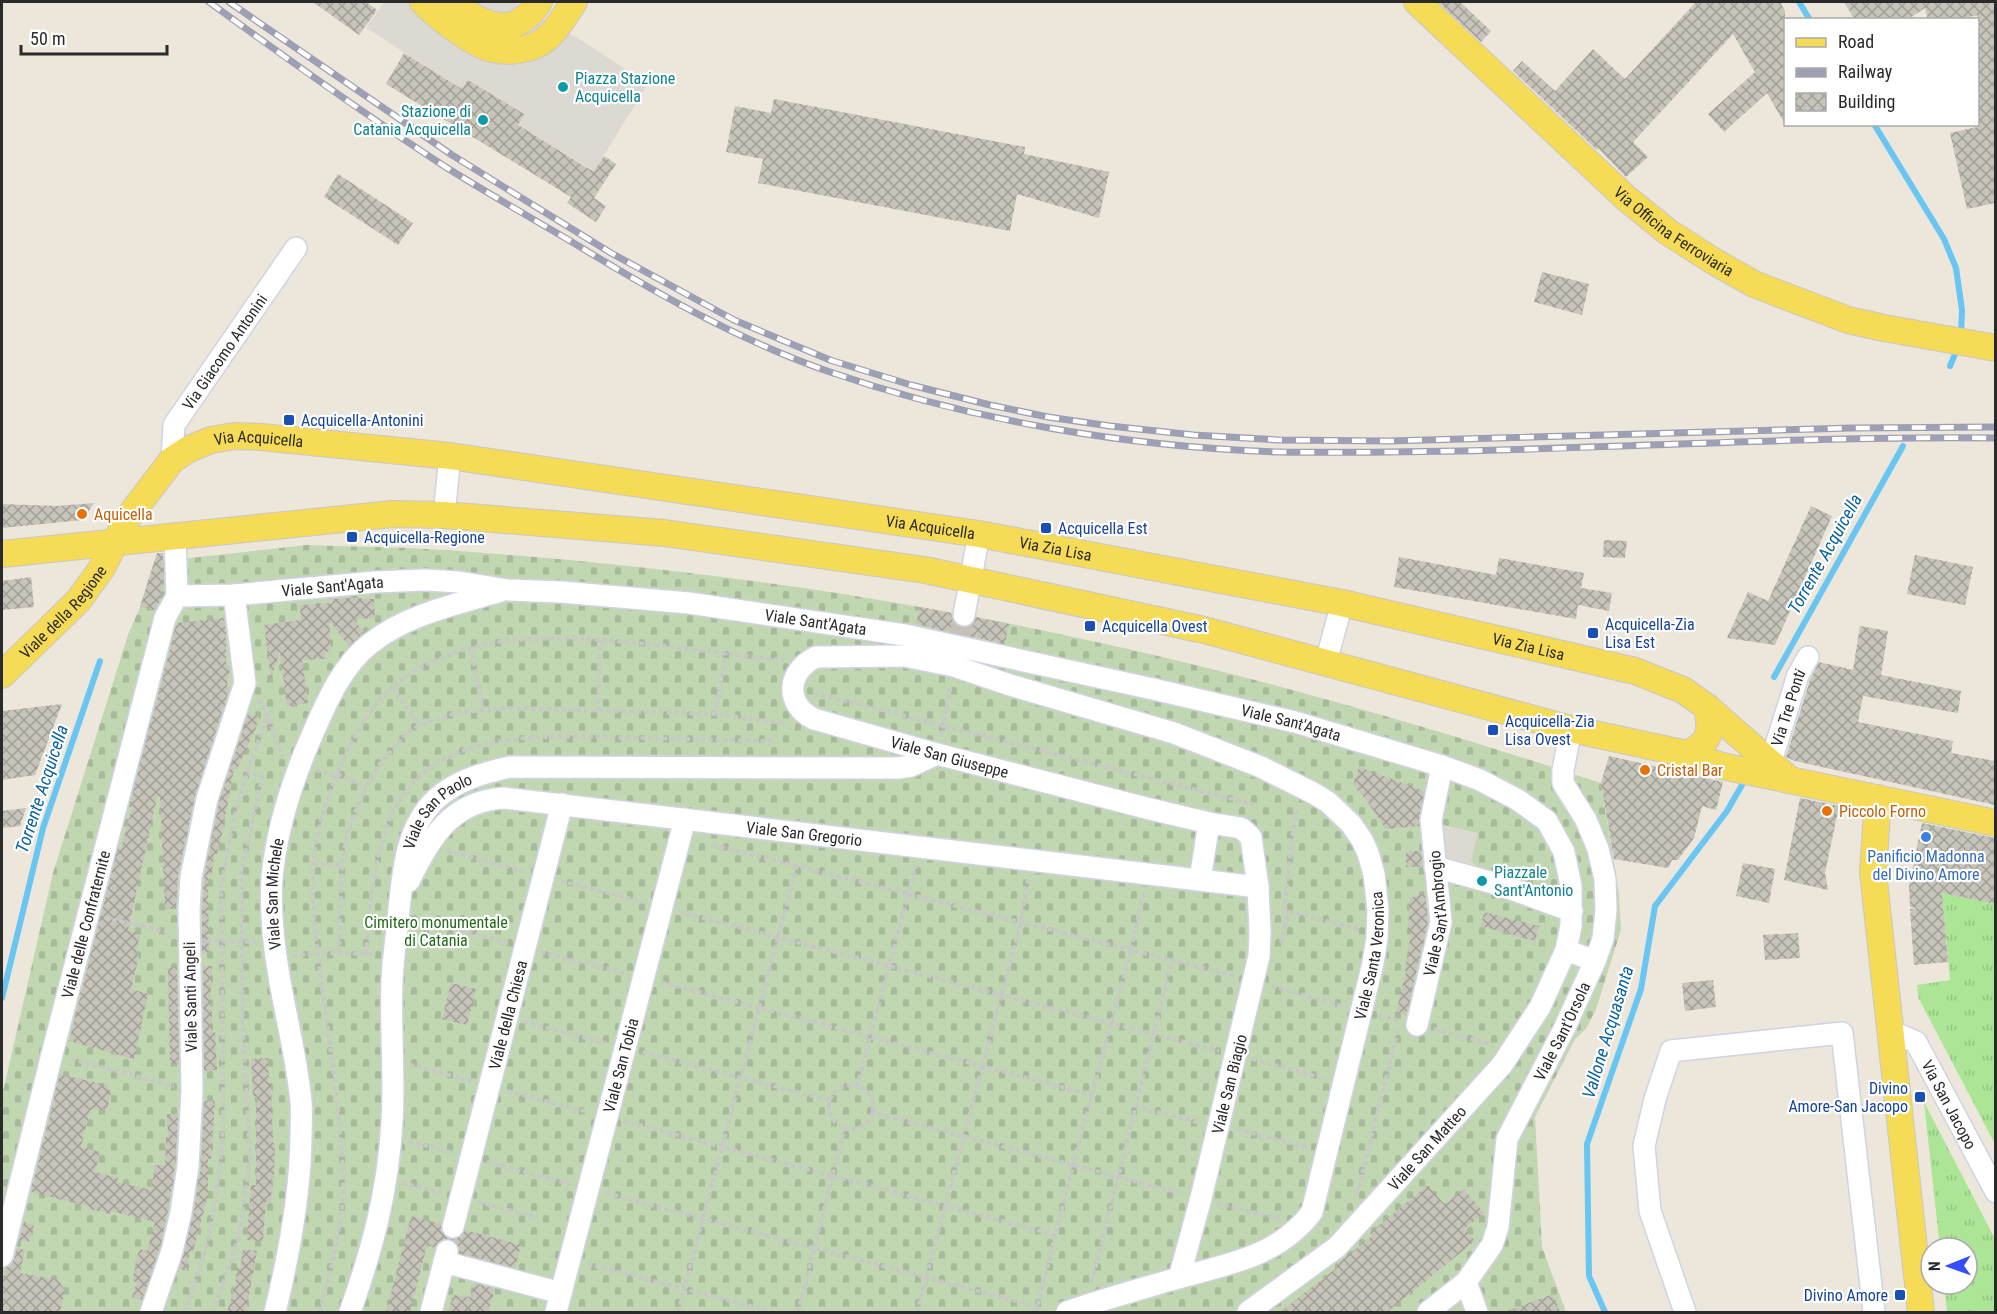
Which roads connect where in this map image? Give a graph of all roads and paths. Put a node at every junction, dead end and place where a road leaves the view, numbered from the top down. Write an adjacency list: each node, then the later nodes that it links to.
1 (423, 2): 3 (main road)
2 (447, 2): 5 (main road)
3 (574, 2)
4 (1417, 2): 7 (main road, Via Officina Ferroviaria)
5 (535, 7)
6 (296, 248): 9 (street, Via Giacomo Antonini)
7 (1985, 346)
8 (450, 456): 9 (main road, Via Acquicella); 10 (street); 11 (main road, Via Acquicella)
9 (172, 460): 13 (main road, Via Acquicella)
10 (444, 515): 12 (main road); 15 (main road)
11 (980, 534): 15 (street, Via Acquicella); 19 (main road, Via Zia Lisa)
12 (175, 536): 13 (main road); 18 (street)
13 (114, 542): 14 (main road); 27 (main road, Viale della Regione)
14 (2, 554)
15 (971, 580): 20 (street, Via Acquicella); 26 (main road)
16 (508, 590): 17 (street, Viale Sant'Agata); 23 (street, Viale Sant'Agata); 43 (street, Viale San Michele)
17 (234, 595): 18 (street, Viale Sant'Agata); 28 (street)
18 (177, 596): 70 (street, Viale delle Confraternite)
19 (1342, 603): 26 (street); 31 (main road, Via Zia Lisa)
20 (964, 615)
21 (600, 641): 33 (path)
22 (471, 647): 32 (path)
23 (958, 650): 36 (path); 39 (street, Viale San Giuseppe); 42 (street, Viale Sant'Agata); 72 (street, Viale Santa Veronica)
24 (726, 653): 34 (path)
25 (1808, 657): 41 (street, Via Tre Ponti)
26 (1326, 662): 38 (main road)
27 (2, 675)
28 (245, 683): 35 (path); 74 (street, Viale Santi Angeli)
29 (392, 688): 37 (path)
30 (810, 692): 36 (path)
31 (1707, 707): 40 (main road); 41 (main road, Via Zia Lisa)
32 (483, 710)
33 (598, 711)
34 (715, 714)
35 (268, 715): 43 (path); 44 (path)
36 (943, 724): 39 (path); 50 (path)
37 (420, 725)
38 (1571, 729): 40 (main road); 83 (street, Viale Sant'Orsola)
39 (937, 754): 51 (street, Viale San Giuseppe); 66 (street, Viale San Paolo)
40 (1687, 754): 46 (main road)
41 (1771, 761): 46 (main road, Via Zia Lisa)
42 (1442, 766): 60 (street, Viale Sant'Ambrogio); 68 (street, Viale Sant'Agata)
43 (298, 767): 78 (street, Viale San Michele)
44 (247, 772): 75 (path); 76 (path)
45 (337, 774): 47 (path)
46 (1791, 780): 48 (main road)
47 (366, 787)
48 (1878, 798): 52 (main road); 94 (main road)
49 (562, 804): 53 (street, Viale San Gregorio); 54 (street, Viale San Gregorio); 62 (street, Viale della Chiesa)
50 (1256, 805)
51 (1209, 823): 63 (street); 64 (street, Viale San Giuseppe)
52 (1995, 823)
53 (683, 828): 55 (street, Viale San Gregorio); 59 (path); 67 (street, Viale San Tobia)
54 (428, 846): 62 (path); 66 (street, Viale San Gregorio)
55 (921, 846): 56 (street, Viale San Gregorio); 65 (path)
56 (1031, 860): 61 (street, Viale San Gregorio); 71 (path)
57 (313, 863): 58 (path)
58 (342, 866)
59 (797, 866): 65 (path); 73 (path)
60 (1435, 867): 68 (street); 93 (street, Viale Sant'Ambrogio)
61 (1148, 873): 63 (street, Viale San Gregorio); 79 (path)
62 (543, 876): 67 (path); 77 (street, Viale della Chiesa)
63 (1200, 879): 64 (street, Viale San Gregorio)
64 (1258, 886): 86 (street, Viale San Biagio)
65 (908, 894): 71 (path); 84 (path)
66 (399, 907): 77 (path); 81 (street, Viale San Paolo)
67 (662, 907): 73 (path); 85 (street, Viale San Tobia)
68 (1572, 911): 80 (street, Viale San Matteo)
69 (1289, 912): 72 (path)
70 (88, 914): 74 (path); 99 (street, Viale delle Confraternite)
71 (1021, 922): 79 (path); 87 (path)
72 (1377, 934): 89 (street, Viale Santa Veronica)
73 (778, 937): 84 (path); 88 (path)
74 (189, 939): 75 (path); 107 (street, Viale Santi Angeli)
75 (220, 942): 76 (path); 143 (path)
76 (242, 942): 78 (path); 144 (path)
77 (525, 947): 85 (path); 90 (street, Viale della Chiesa)
78 (276, 950): 81 (path); 145 (street, Viale San Michele)
79 (1131, 950): 82 (path); 92 (path)
80 (1566, 950): 83 (street); 98 (street, Viale San Matteo)
81 (394, 954): 101 (street, Viale San Paolo)
82 (1172, 960): 86 (path); 95 (path)
83 (1595, 961): 137 (street, Viale Sant'Orsola)
84 (889, 966): 87 (path); 96 (path)
85 (643, 978): 88 (path); 97 (street, Viale San Tobia)
86 (1262, 983): 89 (path); 100 (street, Viale San Biagio)
87 (1001, 994): 92 (path); 102 (path)
88 (758, 1008): 96 (path); 103 (path)
89 (1362, 1011): 104 (street, Viale Santa Veronica)
90 (507, 1017): 97 (path); 105 (street, Viale della Chiesa)
91 (1394, 1019): 93 (path)
92 (1112, 1023): 95 (path); 108 (path)
93 (1409, 1023): 98 (path); 126 (path)
94 (1890, 1031): 124 (street, Via San Jacopo); 158 (main road)
95 (1154, 1034): 100 (path); 110 (path)
96 (870, 1037): 102 (path); 106 (path)
97 (625, 1048): 103 (path); 112 (street, Viale San Tobia)
98 (1512, 1050): 153 (street, Viale San Matteo)
99 (52, 1054): 107 (path); 133 (street, Viale delle Confraternite)
100 (1244, 1057): 104 (path); 114 (street, Viale San Biagio)
101 (392, 1065): 105 (path); 116 (street, Viale San Paolo)
102 (981, 1066): 108 (path); 115 (path)
103 (740, 1077): 109 (path); 117 (path)
104 (1344, 1084): 118 (street, Viale Santa Veronica)
105 (489, 1086): 112 (path); 119 (street, Viale della Chiesa)
106 (857, 1086): 109 (path); 111 (path)
107 (192, 1091): 142 (street, Viale Santi Angeli)
108 (1092, 1095): 120 (path)
109 (831, 1101): 113 (path)
110 (1136, 1107): 114 (path); 122 (path)
111 (871, 1112): 113 (path); 115 (path)
112 (607, 1117): 117 (path); 123 (street, Viale San Tobia)
113 (845, 1127): 121 (path)
114 (1227, 1128): 118 (path); 125 (street, Viale San Biagio)
115 (963, 1136): 120 (path); 127 (path)
116 (391, 1137): 119 (path); 146 (street, Viale San Paolo)
117 (722, 1147): 121 (path); 128 (path)
118 (1327, 1153): 129 (street, Viale Santa Veronica)
119 (471, 1158): 123 (path); 130 (street, Viale della Chiesa)
120 (1073, 1165): 122 (path); 131 (path)
121 (832, 1176): 127 (path); 132 (path)
122 (1118, 1177): 125 (path); 141 (path)
123 (588, 1188): 128 (path); 134 (street, Viale San Tobia)
124 (1995, 1192)
125 (1210, 1201): 129 (path); 136 (street, Viale San Biagio)
126 (1355, 1202)
127 (945, 1206): 131 (path); 135 (path)
128 (703, 1219): 132 (path); 138 (path)
129 (1302, 1225): 136 (street, Viale Santa Veronica)
130 (453, 1227)
131 (1056, 1236): 140 (path)
132 (814, 1248): 135 (path); 150 (path)
133 (2, 1256)
134 (570, 1260): 138 (path); 139 (street, Viale San Tobia)
135 (926, 1277): 140 (path); 151 (path)
136 (1179, 1278): 141 (street, Viale Santa Veronica)
137 (1466, 1282): 154 (street, Viale Sant'Orsola); 155 (street)
138 (685, 1289): 148 (path); 149 (path)
139 (558, 1303): 147 (street)
140 (1038, 1306): 152 (path)
141 (1077, 1309)
142 (151, 1312)
143 (185, 1312)
144 (213, 1312)
145 (274, 1312)
146 (350, 1312)
147 (431, 1312)
148 (678, 1312)
149 (773, 1312)
150 (798, 1312)
151 (917, 1312)
152 (1036, 1312)
153 (1248, 1312)
154 (1428, 1312)
155 (1477, 1312)
156 (1685, 1312): 157 (street)
157 (1874, 1312)
158 (1921, 1312)

